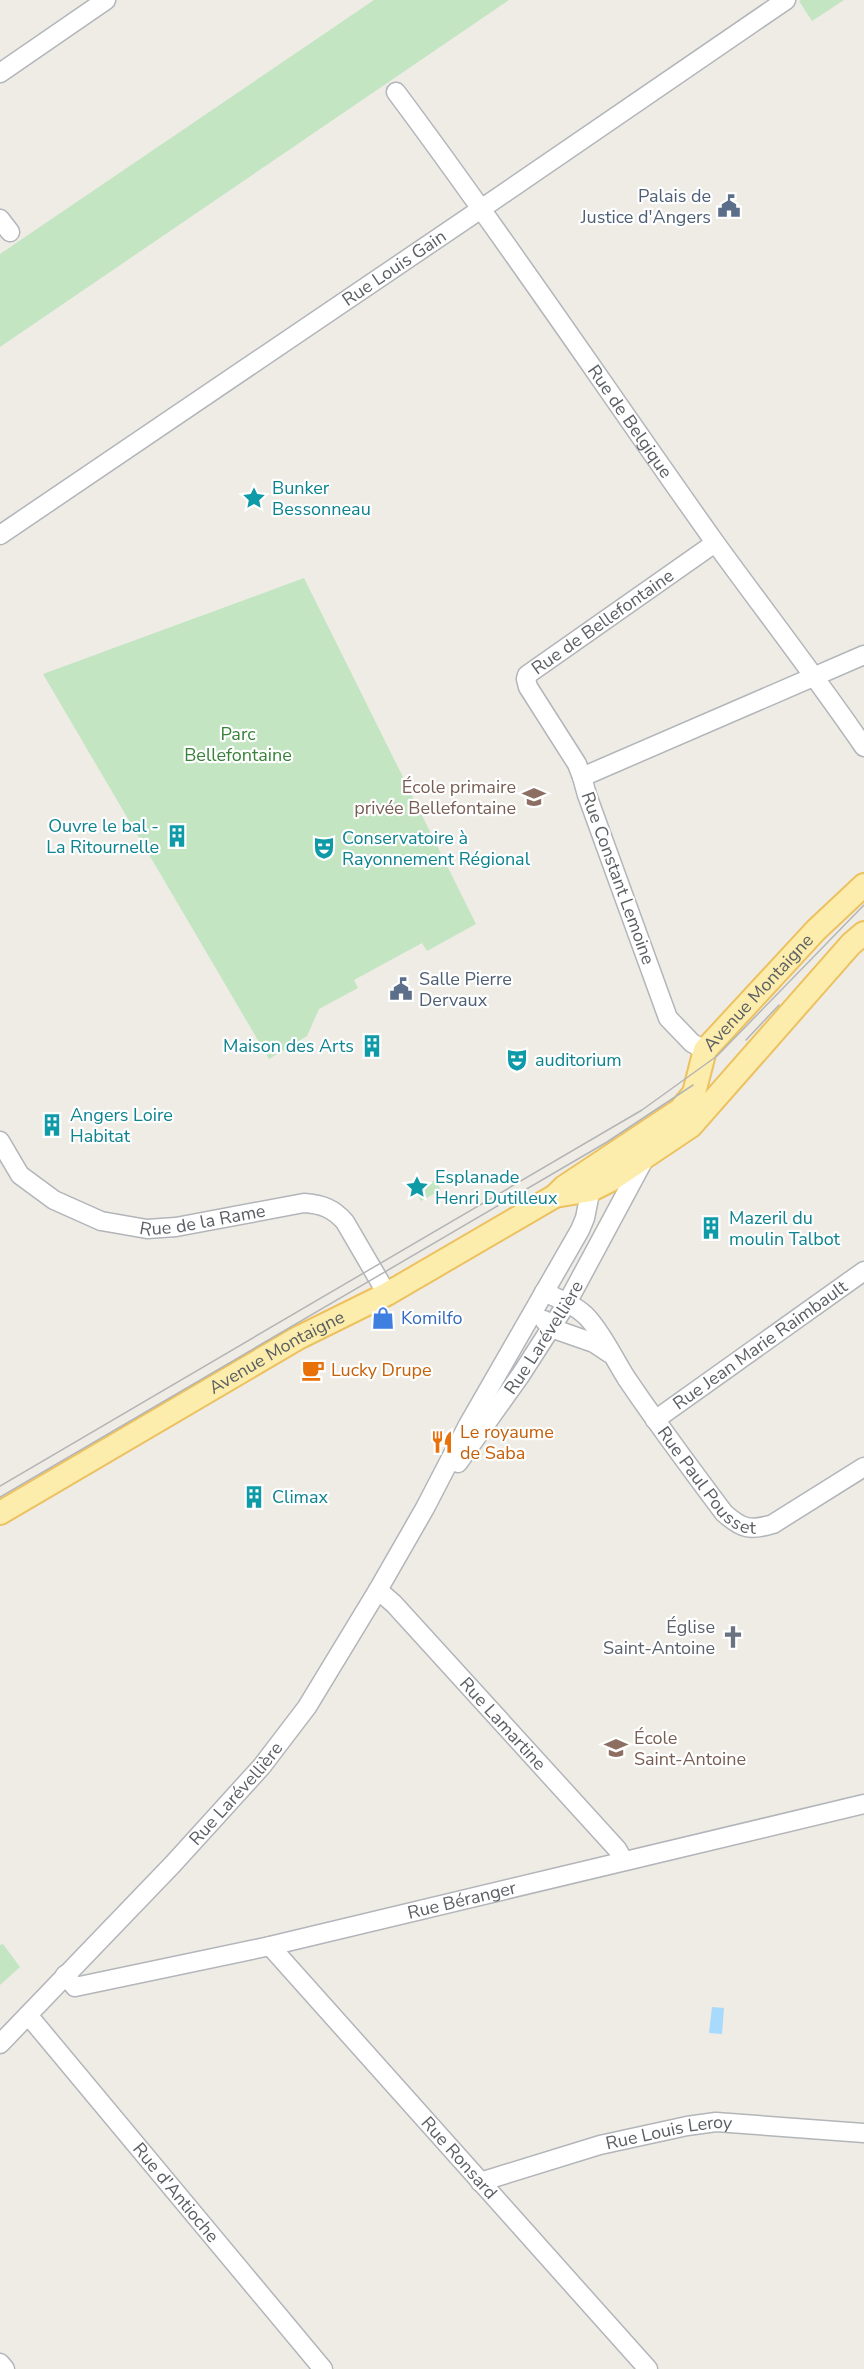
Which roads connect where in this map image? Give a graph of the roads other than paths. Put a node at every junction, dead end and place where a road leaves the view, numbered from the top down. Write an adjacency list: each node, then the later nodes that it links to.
1 (106, 0): 4 (street)
2 (786, 0): 3 (street, Rue Louis Gain)
3 (760, 7): 6 (street, Rue Louis Gain)
4 (0, 73)
5 (396, 92): 6 (street, Rue de Belgique)
6 (482, 209): 7 (street, Rue Louis Gain); 8 (street, Rue de Belgique)
7 (0, 535)
8 (715, 543): 10 (street, Rue de Belgique); 12 (street, Rue de Bellefontaine)
9 (864, 655): 10 (street, Rue Constant Lemoine)
10 (815, 676): 11 (street, Rue de Belgique); 12 (street, Rue Constant Lemoine)
11 (864, 747)
12 (582, 777): 15 (street, Rue Constant Lemoine)
13 (864, 885): 15 (main road, Avenue Montaigne)
14 (864, 933): 17 (main road, Avenue Montaigne)
15 (705, 1050): 18 (main road, Avenue Montaigne)
16 (0, 1141): 23 (street, Rue de la Rame)
17 (646, 1156): 19 (main road, Avenue Montaigne); 24 (street, Rue Larévellière)
18 (596, 1165): 19 (street, Rue Larévellière); 20 (main road, Avenue Montaigne)
19 (591, 1190): 20 (main road, Avenue Montaigne); 22 (street, Rue Larévellière)
20 (555, 1196): 23 (main road, Avenue Montaigne)
21 (864, 1271): 27 (street, Rue Jean Marie Raimbault)
22 (544, 1292): 24 (street, Rue Paul Pousset); 25 (street); 29 (street, Rue Larévellière)
23 (387, 1294): 30 (main road, Avenue Montaigne)
24 (567, 1303): 25 (street, Rue Larévellière); 26 (street, Rue Paul Pousset)
25 (551, 1328): 26 (street, Rue Paul Pousset); 29 (street, Rue Larévellière)
26 (610, 1354): 27 (street, Rue Paul Pousset)
27 (655, 1420): 28 (street, Rue Paul Pousset)
28 (864, 1467)
29 (425, 1508): 31 (street, Rue Larévellière)
30 (0, 1513)
31 (378, 1590): 33 (street, Rue Lamartine); 35 (street, Rue Larévellière)
32 (864, 1804): 33 (street, Rue Béranger)
33 (624, 1861): 34 (street, Rue Béranger)
34 (270, 1946): 35 (street, Rue Béranger); 39 (street, Rue Ronsard)
35 (65, 1975): 36 (street, Rue Larévellière)
36 (27, 2015): 37 (street, Rue Larévellière); 42 (street, Rue d'Antioche)
37 (0, 2044)
38 (864, 2133): 39 (street, Rue Louis Leroy)
39 (480, 2182): 43 (street, Rue Ronsard)
40 (0, 2363): 41 (street)
41 (5, 2369)
42 (323, 2369)
43 (648, 2369)

